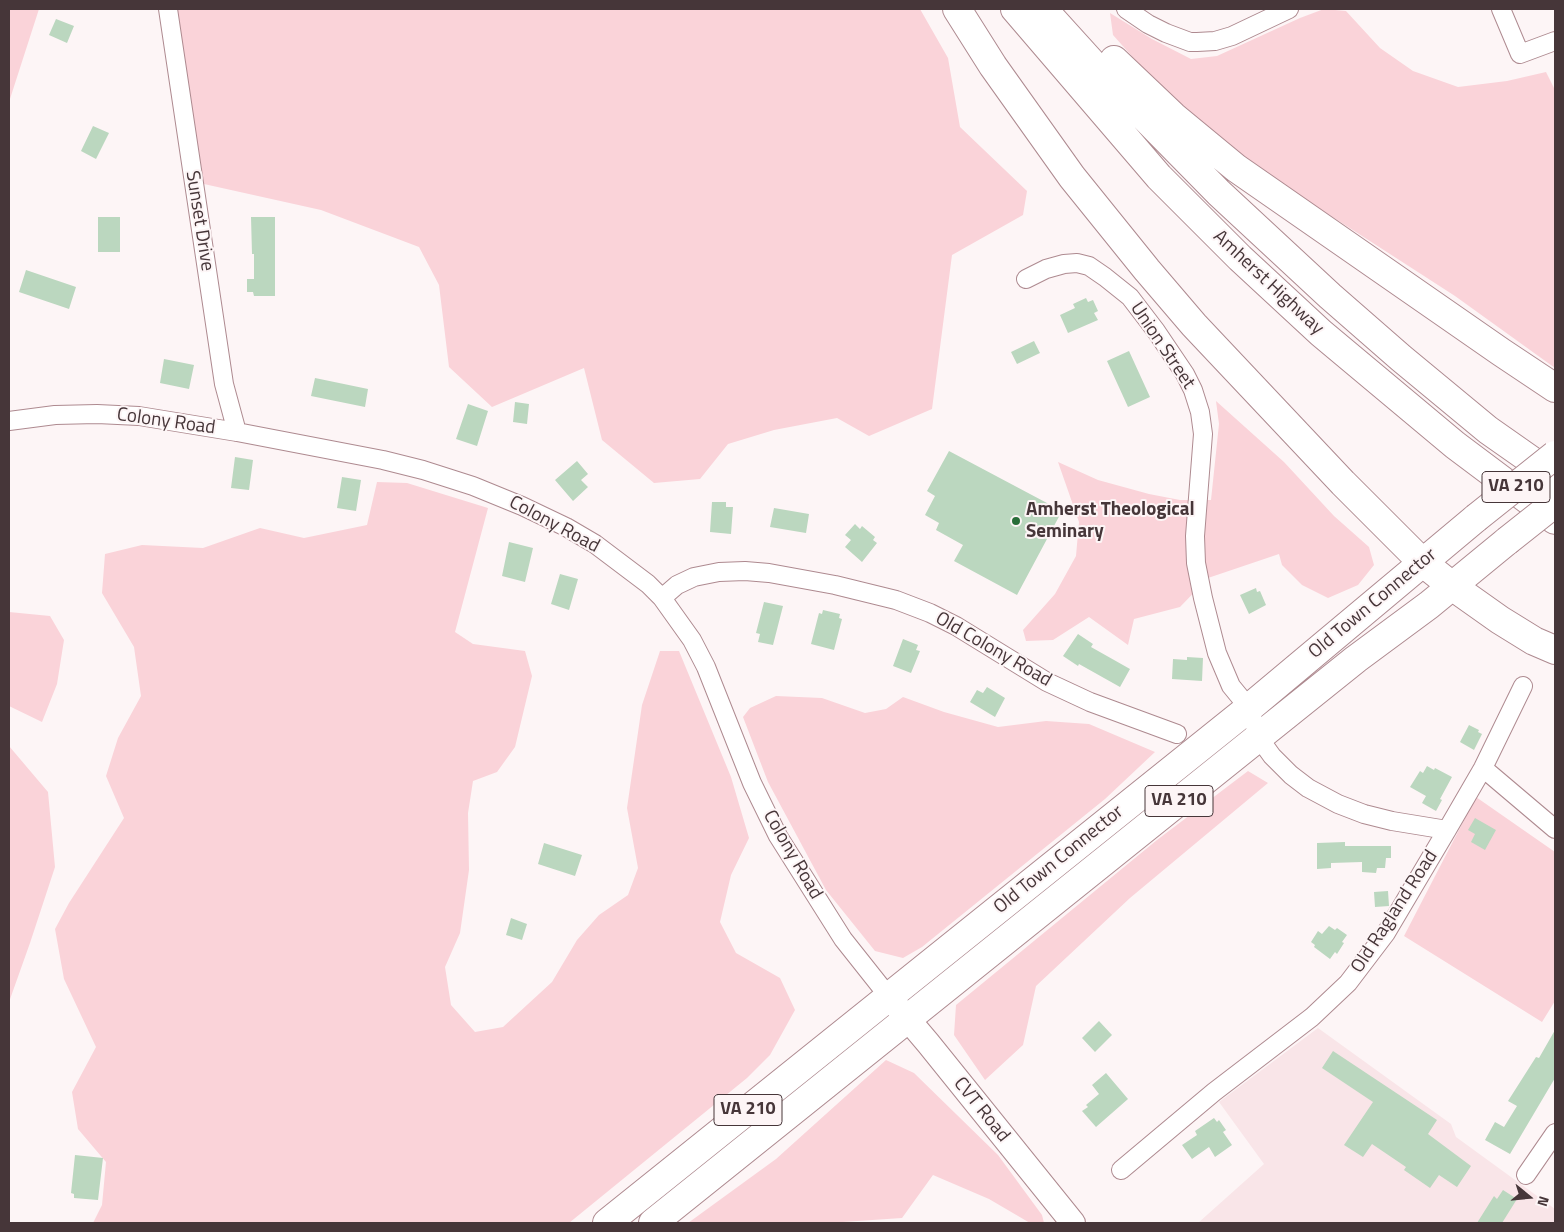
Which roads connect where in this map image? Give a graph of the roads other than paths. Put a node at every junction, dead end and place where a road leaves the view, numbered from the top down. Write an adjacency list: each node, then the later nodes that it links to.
1 (168, 9): 13 (street, Sunset Drive)
2 (957, 9): 18 (highway)
3 (1015, 9): 17 (highway, Amherst Highway)
4 (1043, 9): 15 (highway, Amherst Highway)
5 (1062, 9): 11 (highway)
6 (1126, 9): 7 (street)
7 (1289, 9)
8 (1502, 9): 9 (street)
9 (1555, 41)
10 (1026, 280): 23 (street, Union Street)
11 (1555, 388)
12 (9, 421): 13 (street, Colony Road)
13 (237, 432): 20 (street, Colony Road)
14 (1555, 455): 18 (highway, Old Town Connector / VA 210, bridge)
15 (1555, 477)
16 (1555, 503): 19 (highway, Old Town Connector / VA 210, bridge)
17 (1555, 520)
18 (1422, 562): 19 (highway); 23 (highway, Old Town Connector / VA 210)
19 (1452, 586): 21 (highway); 25 (highway, Old Town Connector / VA 210)
20 (662, 598): 24 (street, Old Colony Road); 29 (street, Colony Road)
21 (1555, 650)
22 (1523, 686): 26 (street, Old Ragland Road)
23 (1249, 708): 25 (street, Union Street); 29 (highway, Old Town Connector / VA 210)
24 (1177, 734)
25 (1259, 738): 28 (street, Union Street); 30 (highway, Old Town Connector / VA 210)
26 (1483, 768): 27 (street); 28 (street, Old Ragland Road)
27 (1555, 829)
28 (1447, 830): 32 (street, Old Ragland Road)
29 (889, 997): 30 (street, CVT Road); 34 (highway, Old Town Connector / VA 210)
30 (908, 1019): 35 (highway, Old Town Connector / VA 210); 36 (street, CVT Road)
31 (1555, 1133): 33 (street)
32 (1122, 1170)
33 (1526, 1176)
34 (607, 1223)
35 (653, 1223)
36 (1072, 1223)

